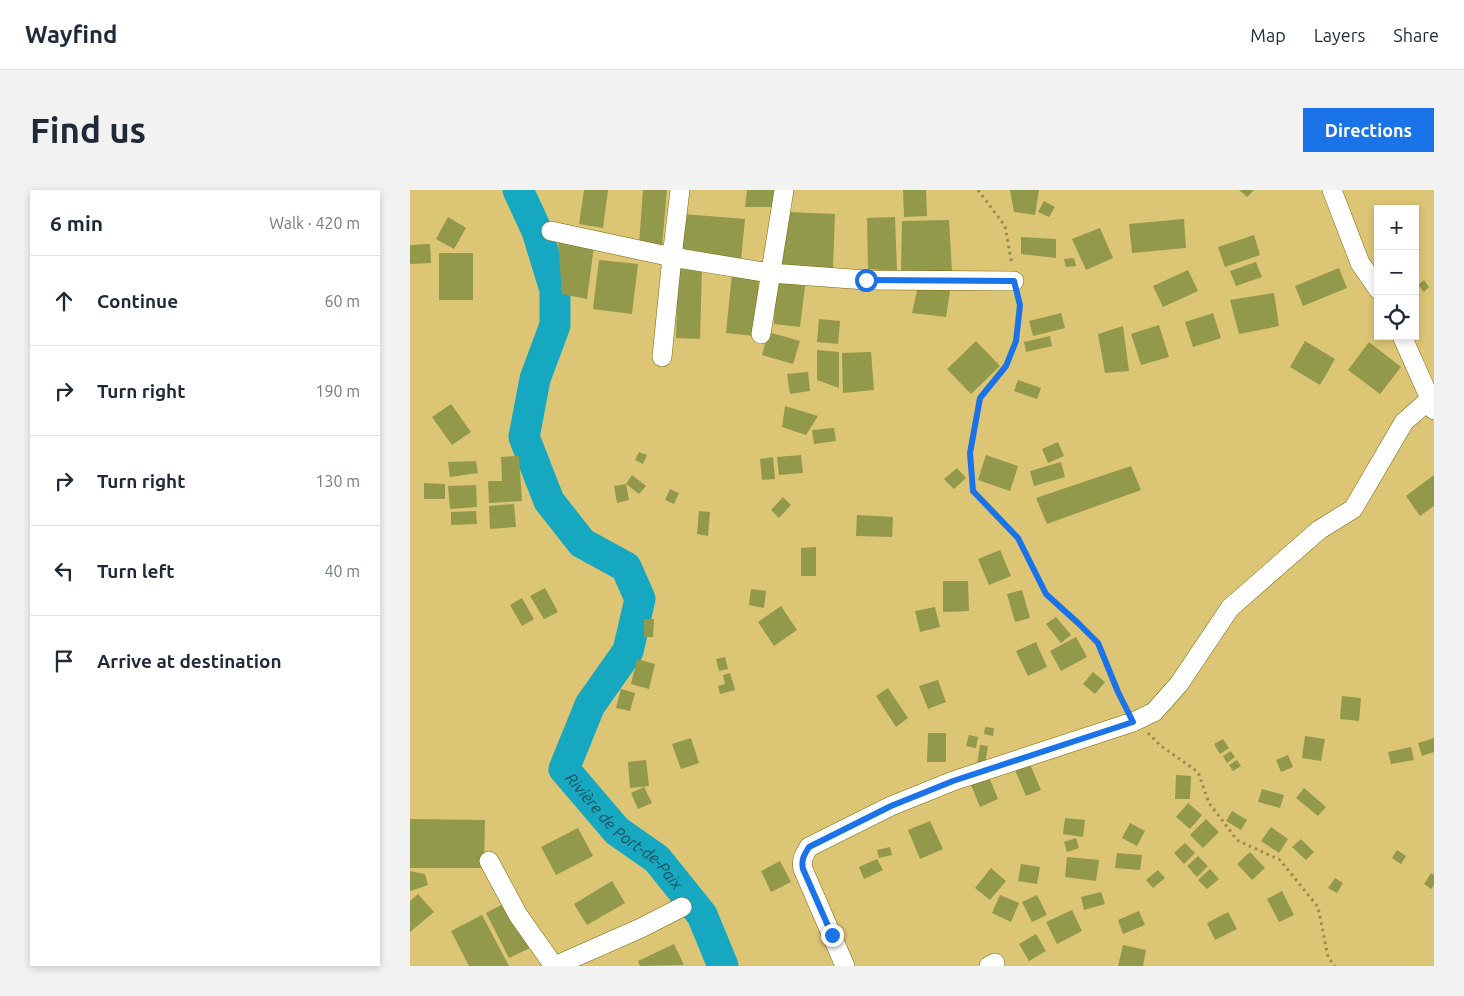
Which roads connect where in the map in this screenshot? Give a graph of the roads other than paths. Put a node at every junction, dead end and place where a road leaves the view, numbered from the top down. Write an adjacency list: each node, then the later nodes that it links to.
1 (680, 190): 5 (street)
2 (784, 190): 6 (street)
3 (1332, 190): 8 (street)
4 (551, 231): 5 (street)
5 (672, 257): 6 (street); 11 (street)
6 (770, 273): 7 (street); 9 (street)
7 (1014, 281)
8 (1374, 283)
9 (760, 334)
10 (1404, 340): 12 (street)
11 (662, 357)
12 (1432, 405): 16 (street)
13 (489, 861): 15 (street)
14 (682, 907): 15 (street)
15 (554, 966)
16 (845, 966)

